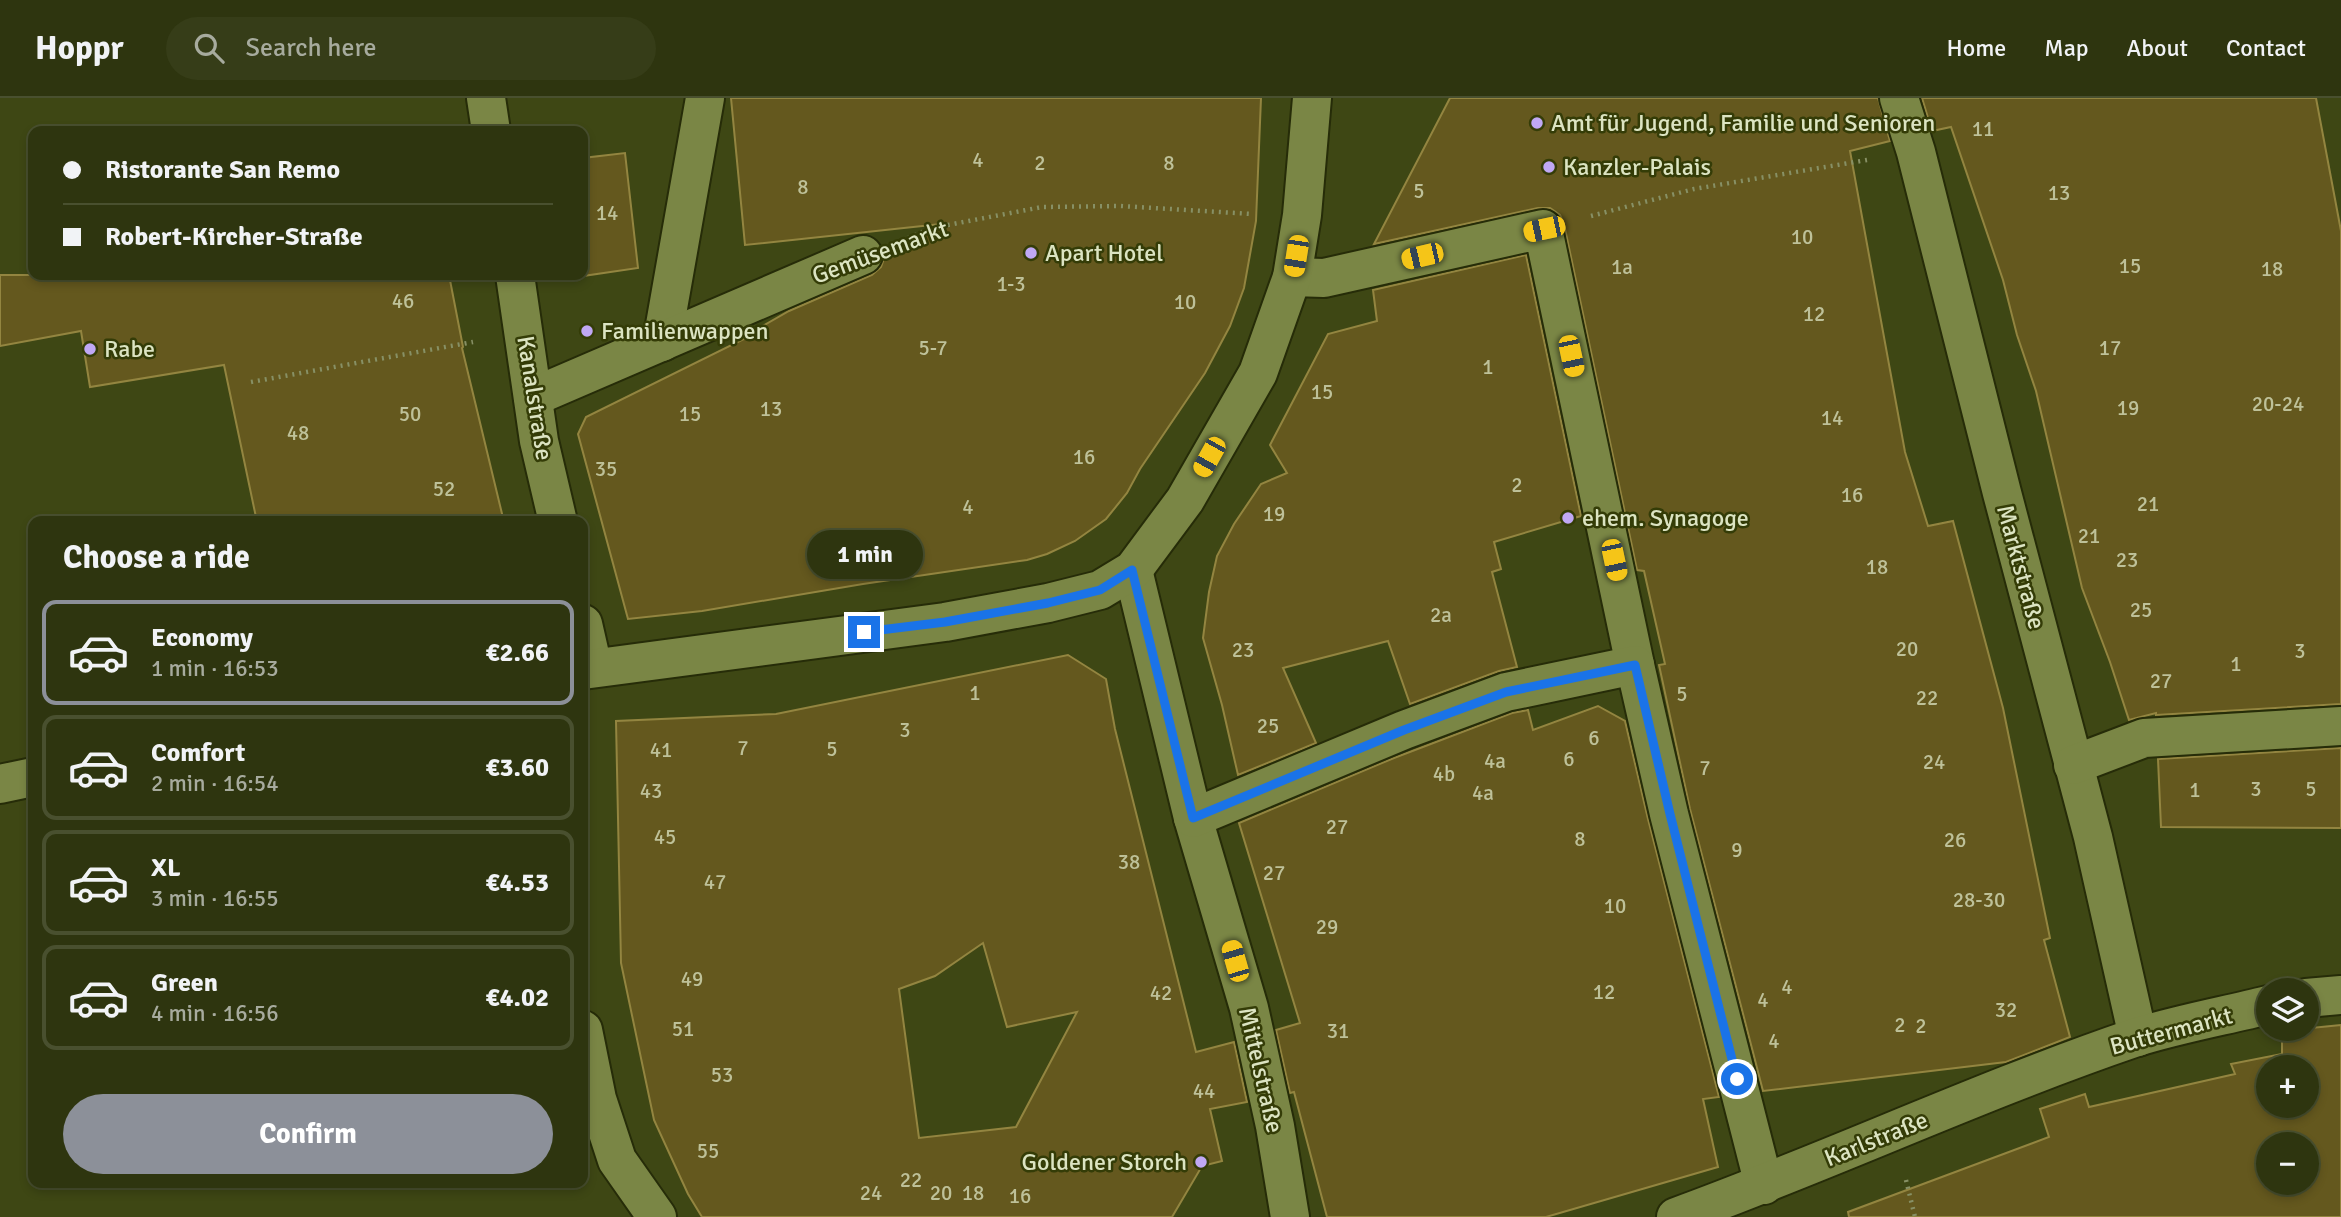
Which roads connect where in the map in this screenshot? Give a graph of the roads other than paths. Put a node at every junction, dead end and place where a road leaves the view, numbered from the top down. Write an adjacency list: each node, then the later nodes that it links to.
1 (705, 98): 7 (street)
2 (1312, 98): 5 (street)
3 (1899, 98): 14 (street, Marktstraße)
4 (863, 255): 7 (street, Gemüsemarkt)
5 (1292, 276): 10 (street); 11 (street)
6 (516, 280): 8 (street, Kanalstraße)
7 (662, 342): 8 (street, Gemüsemarkt)
8 (533, 397): 9 (street, Kanalstraße)
9 (557, 516)
10 (1132, 570): 12 (street); 17 (street, Mittelstraße)
11 (1635, 665): 17 (street); 24 (street)
12 (588, 669)
13 (2341, 726): 14 (street)
14 (2073, 765): 21 (street, Marktstraße)
15 (28, 779): 16 (street)
16 (0, 784)
17 (1193, 818): 26 (street, Mittelstraße)
18 (2341, 995): 19 (street)
19 (2319, 997)
20 (2256, 1008): 21 (street, Buttermarkt)
21 (2138, 1037): 23 (street, Buttermarkt)
22 (588, 1055): 25 (street)
23 (2075, 1059): 24 (street, Karlstraße)
24 (1764, 1185): 27 (street, Karlstraße)
25 (657, 1217)
26 (1290, 1217)
27 (1676, 1217)

